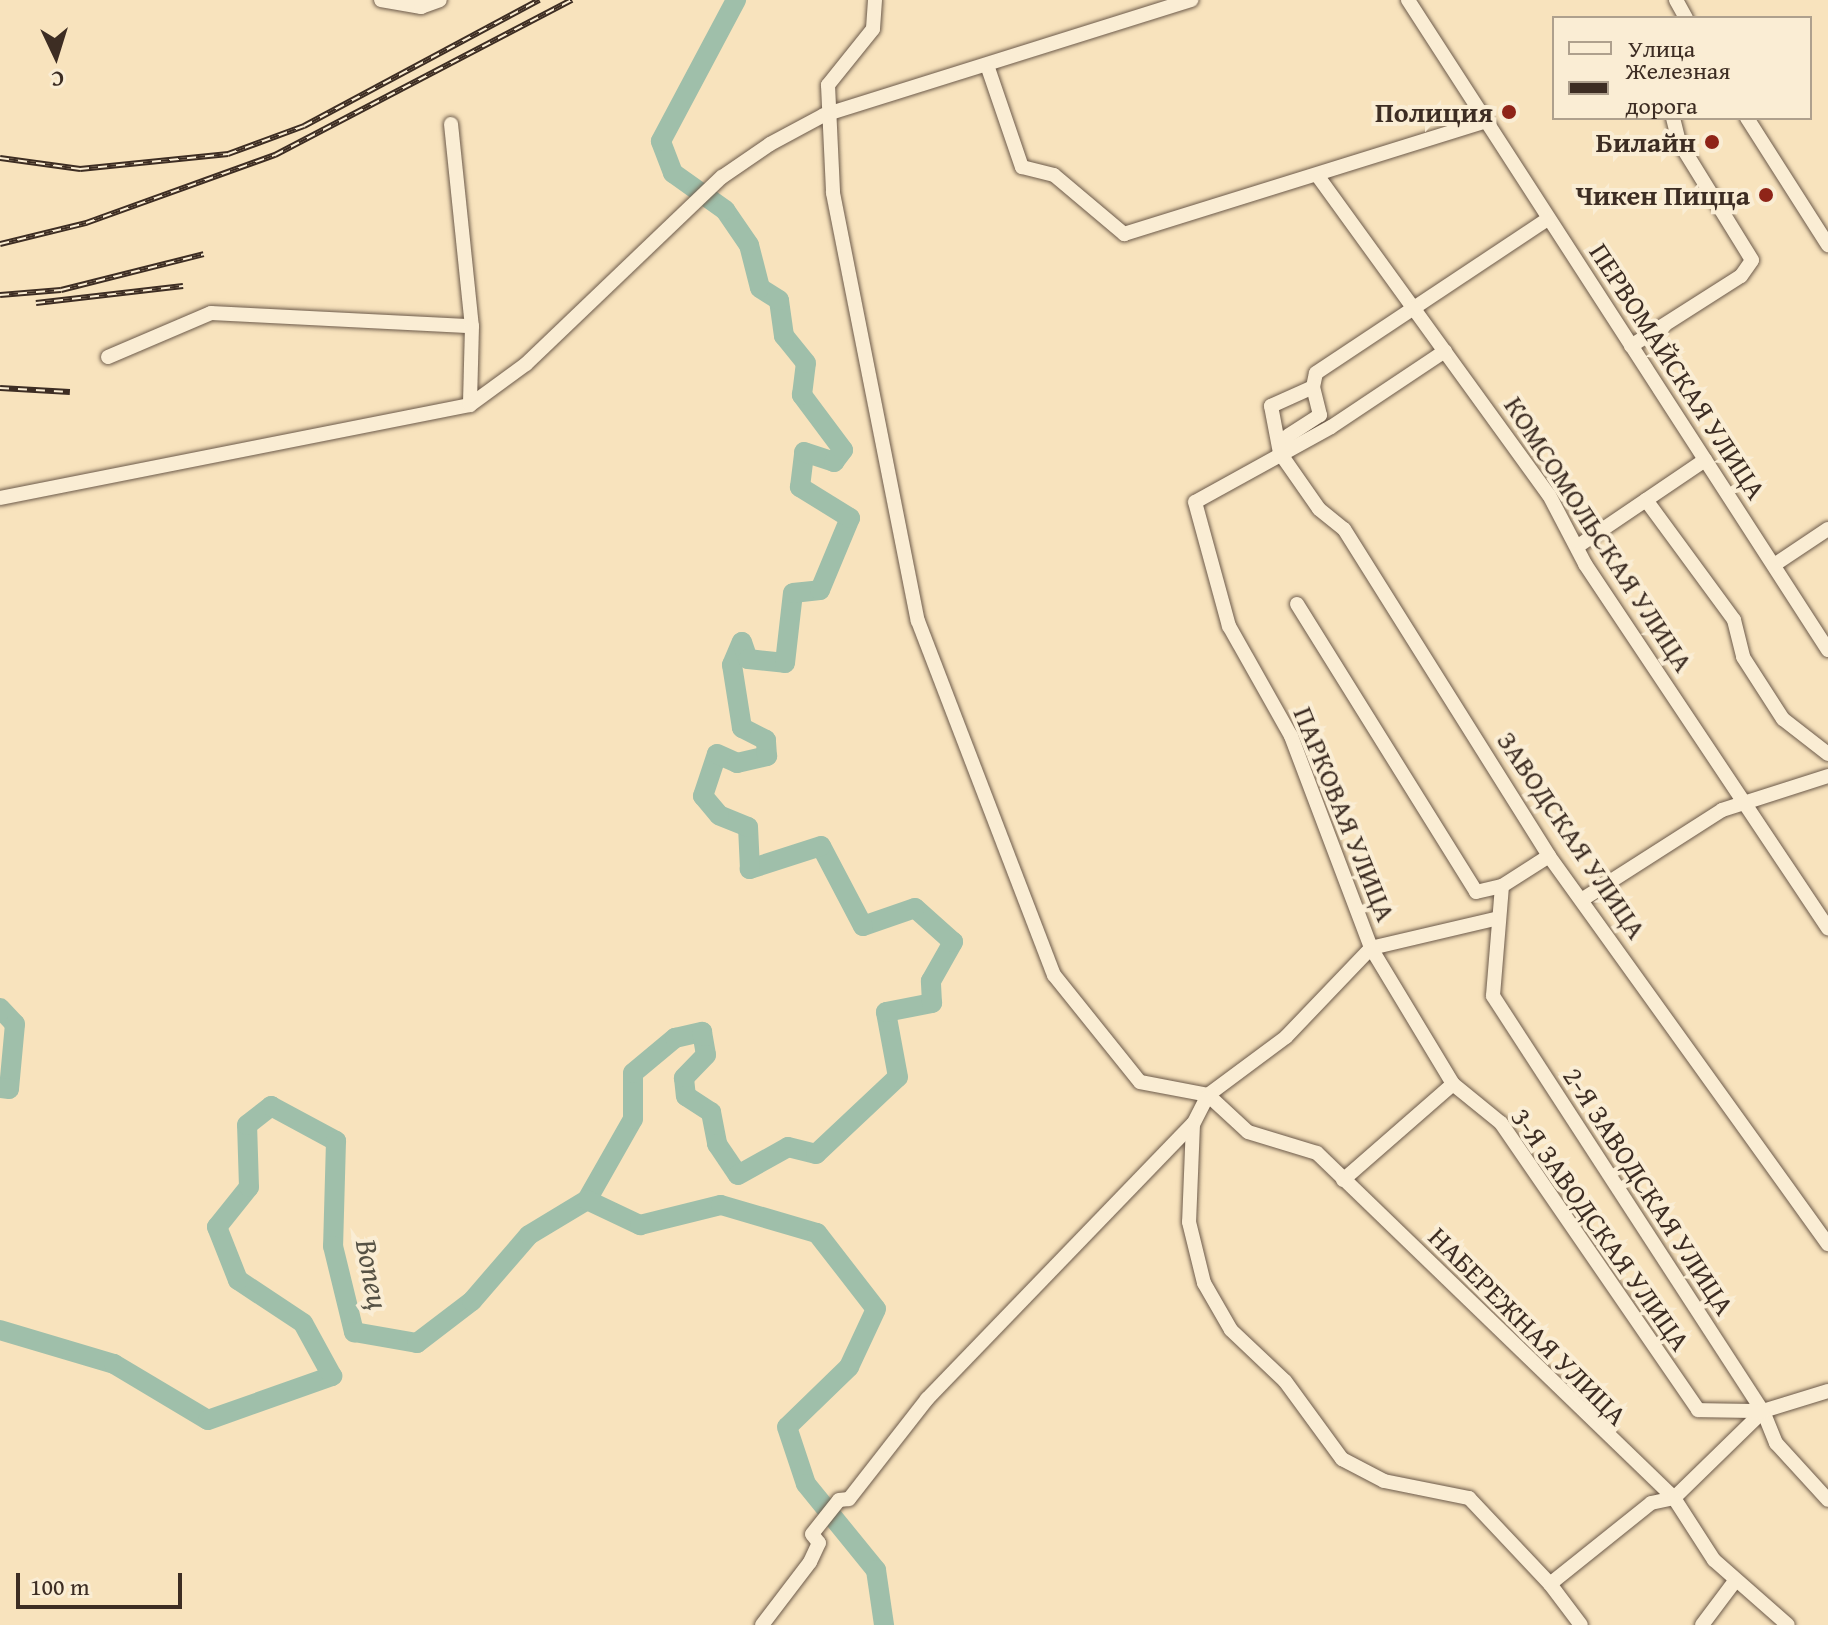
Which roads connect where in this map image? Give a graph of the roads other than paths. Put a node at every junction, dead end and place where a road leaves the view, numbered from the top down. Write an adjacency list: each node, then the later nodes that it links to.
1 (381, 0): 6 (street)
2 (440, 0): 6 (street)
3 (875, 0): 8 (street)
4 (1191, 0): 7 (street)
5 (1408, 0): 11 (street, ПЕРВОМАЙСКАЯ УЛИЦА)
6 (423, 4)
7 (987, 65): 8 (street); 13 (street)
8 (824, 115): 22 (street); 42 (street)
9 (1674, 120): 18 (street)
10 (1748, 120): 15 (street)
11 (1484, 122): 13 (street); 14 (street, ПЕРВОМАЙСКАЯ УЛИЦА)
12 (451, 124): 17 (street)
13 (1317, 175): 16 (street, КОМСОМОЛЬСКАЯ УЛИЦА)
14 (1548, 219): 16 (street); 18 (street, ПЕРВОМАЙСКАЯ УЛИЦА)
15 (1828, 245)
16 (1411, 305): 19 (street, КОМСОМОЛЬСКАЯ УЛИЦА); 21 (street)
17 (472, 326): 20 (street); 22 (street)
18 (1631, 346): 24 (street, ПЕРВОМАЙСКАЯ УЛИЦА)
19 (1445, 351): 23 (street); 28 (street, КОМСОМОЛЬСКАЯ УЛИЦА)
20 (108, 357)
21 (1313, 387): 23 (street); 23 (street)
22 (470, 405): 25 (street)
23 (1280, 453): 35 (street, ЗАВОДСКАЯ УЛИЦА); 40 (street, ПАРКОВАЯ УЛИЦА)
24 (1705, 460): 26 (street); 29 (street, ПЕРВОМАЙСКАЯ УЛИЦА)
25 (0, 498)
26 (1646, 500): 28 (street); 32 (street)
27 (1828, 529): 29 (street)
28 (1581, 544): 34 (street, КОМСОМОЛЬСКАЯ УЛИЦА)
29 (1774, 565): 31 (street, ПЕРВОМАЙСКАЯ УЛИЦА)
30 (1297, 604): 36 (street)
31 (1828, 650)
32 (1828, 754)
33 (1828, 776): 34 (street)
34 (1745, 804): 37 (street); 39 (street, КОМСОМОЛЬСКАЯ УЛИЦА)
35 (1549, 856): 36 (street); 37 (street, ЗАВОДСКАЯ УЛИЦА)
36 (1502, 886): 38 (street, 2-Я ЗАВОДСКАЯ УЛИЦА)
37 (1583, 899): 45 (street, ЗАВОДСКАЯ УЛИЦА)
38 (1499, 918): 40 (street); 47 (street, 2-Я ЗАВОДСКАЯ УЛИЦА)
39 (1828, 928)
40 (1371, 948): 41 (street, 3-Я ЗАВОДСКАЯ УЛИЦА); 42 (street, ПАРКОВАЯ УЛИЦА)
41 (1453, 1084): 44 (street); 47 (street, 3-Я ЗАВОДСКАЯ УЛИЦА)
42 (1208, 1095): 43 (street, ПАРКОВАЯ УЛИЦА); 44 (street, НАБЕРЕЖНАЯ УЛИЦА)
43 (1193, 1124): 51 (street, ПАРКОВАЯ УЛИЦА); 52 (street)
44 (1343, 1180): 48 (street, НАБЕРЕЖНАЯ УЛИЦА)
45 (1828, 1244)
46 (1828, 1391): 47 (street)
47 (1763, 1411): 48 (street); 49 (street, 2-Я ЗАВОДСКАЯ УЛИЦА)
48 (1674, 1498): 50 (street, НАБЕРЕЖНАЯ УЛИЦА); 51 (street)
49 (1828, 1500)
50 (1735, 1581): 54 (street); 55 (street, НАБЕРЕЖНАЯ УЛИЦА)
51 (1550, 1584): 53 (street, ПАРКОВАЯ УЛИЦА)
52 (762, 1625)
53 (1581, 1625)
54 (1702, 1625)
55 (1788, 1625)

